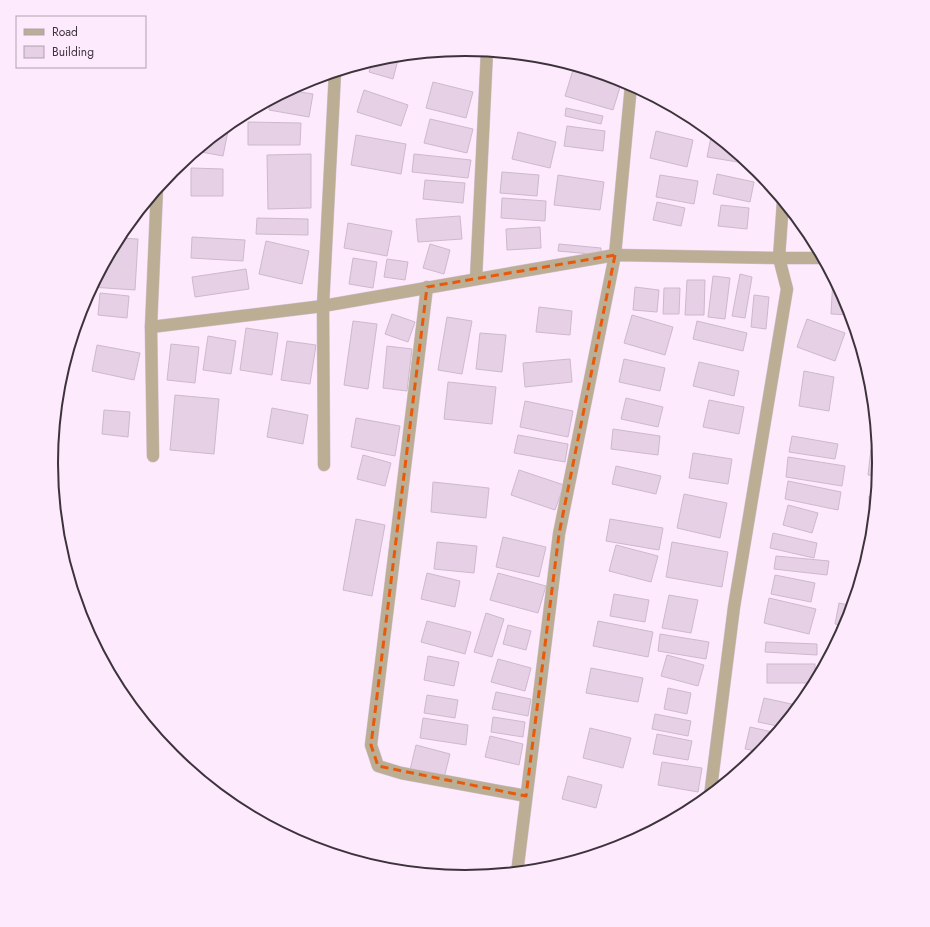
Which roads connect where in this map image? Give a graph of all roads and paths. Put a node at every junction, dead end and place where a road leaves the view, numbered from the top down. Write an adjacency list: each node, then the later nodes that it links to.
1 (487, 57): 9 (street)
2 (334, 78): 11 (street)
3 (630, 91): 6 (street)
4 (157, 198): 12 (street)
5 (782, 208): 7 (street)
6 (615, 254): 7 (street); 9 (street); 16 (street)
7 (779, 258): 8 (street); 15 (street)
8 (817, 258)
9 (476, 279): 10 (street)
10 (427, 287): 11 (street); 16 (street)
11 (323, 306): 12 (street); 14 (street)
12 (151, 327): 13 (street)
13 (153, 456)
14 (324, 465)
15 (711, 788)
16 (526, 796): 17 (street)
17 (518, 868)

